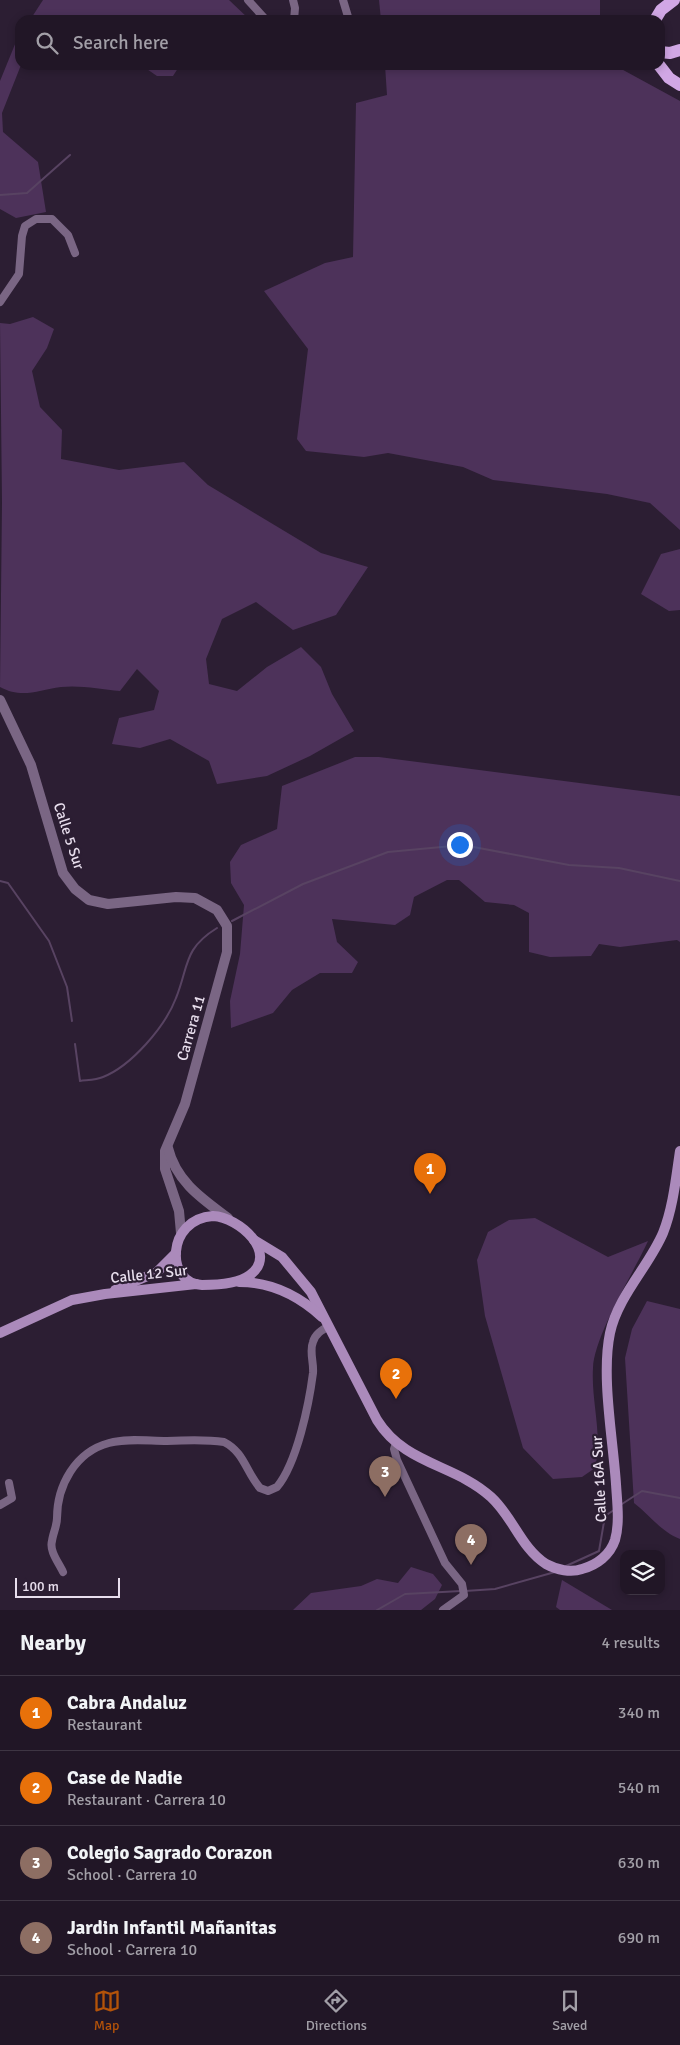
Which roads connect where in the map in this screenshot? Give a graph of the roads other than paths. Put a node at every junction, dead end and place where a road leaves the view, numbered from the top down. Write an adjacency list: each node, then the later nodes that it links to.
1 (248, 0): 6 (street)
2 (293, 0): 7 (street)
3 (343, 0): 8 (street)
4 (674, 0): 9 (main road)
5 (680, 10): 9 (main road)
6 (262, 15)
7 (295, 15)
8 (348, 15)
9 (658, 15)
10 (680, 50): 11 (main road)
11 (665, 52)
12 (663, 70): 13 (main road)
13 (680, 85)
14 (75, 253): 15 (street)
15 (0, 302)
16 (0, 700): 17 (street, Calle 5 Sur)
17 (221, 916): 18 (street, Carrera 11)
18 (168, 1146): 20 (street); 21 (street, Carrera 11)
19 (680, 1151): 29 (main road, Calle 16A Sur)
20 (228, 1218): 21 (main road); 22 (main road)
21 (181, 1232): 23 (main road)
22 (254, 1240): 24 (main road); 27 (main road, Calle 16A Sur)
23 (176, 1252): 25 (main road); 26 (main road, Calle 12 Sur)
24 (234, 1282): 25 (main road); 27 (main road)
25 (197, 1284): 26 (main road, Calle 12 Sur)
26 (105, 1294): 28 (main road, Calle 12 Sur)
27 (328, 1324): 29 (main road, Calle 16A Sur); 32 (street)
28 (0, 1333)
29 (396, 1443): 33 (street)
30 (9, 1483): 31 (street)
31 (0, 1505)
32 (64, 1572)
33 (443, 1610)

